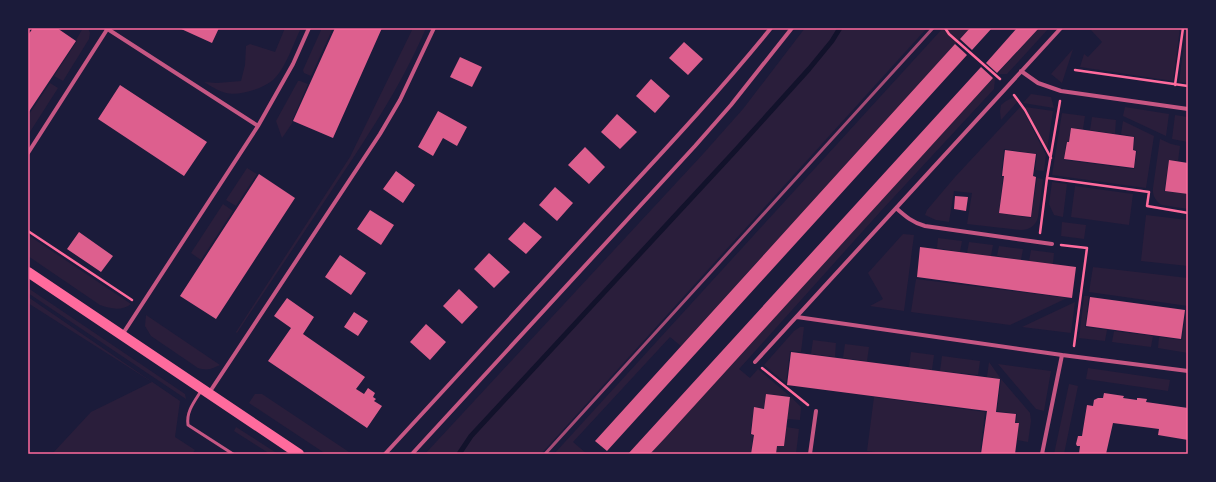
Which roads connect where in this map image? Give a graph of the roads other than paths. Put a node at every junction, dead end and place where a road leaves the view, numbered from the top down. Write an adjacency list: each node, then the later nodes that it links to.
1 (107, 28): 9 (street); 10 (street)
2 (308, 28): 9 (street)
3 (434, 28): 19 (street)
4 (771, 28): 23 (street)
5 (792, 28): 24 (street)
6 (1061, 28): 7 (street)
7 (1021, 71): 8 (street); 11 (street)
8 (1188, 109)
9 (258, 126): 15 (street)
10 (28, 153)
11 (896, 208): 12 (street); 14 (street)
12 (1052, 244)
13 (28, 272): 15 (main road)
14 (797, 316): 16 (street); 17 (street)
15 (122, 336): 19 (main road)
16 (1062, 355): 18 (street); 26 (street)
17 (755, 362)
18 (1188, 371)
19 (205, 392): 21 (lane); 22 (main road)
20 (816, 411): 25 (street)
21 (233, 454)
22 (299, 454)
23 (385, 454)
24 (412, 454)
25 (810, 454)
26 (1042, 454)

